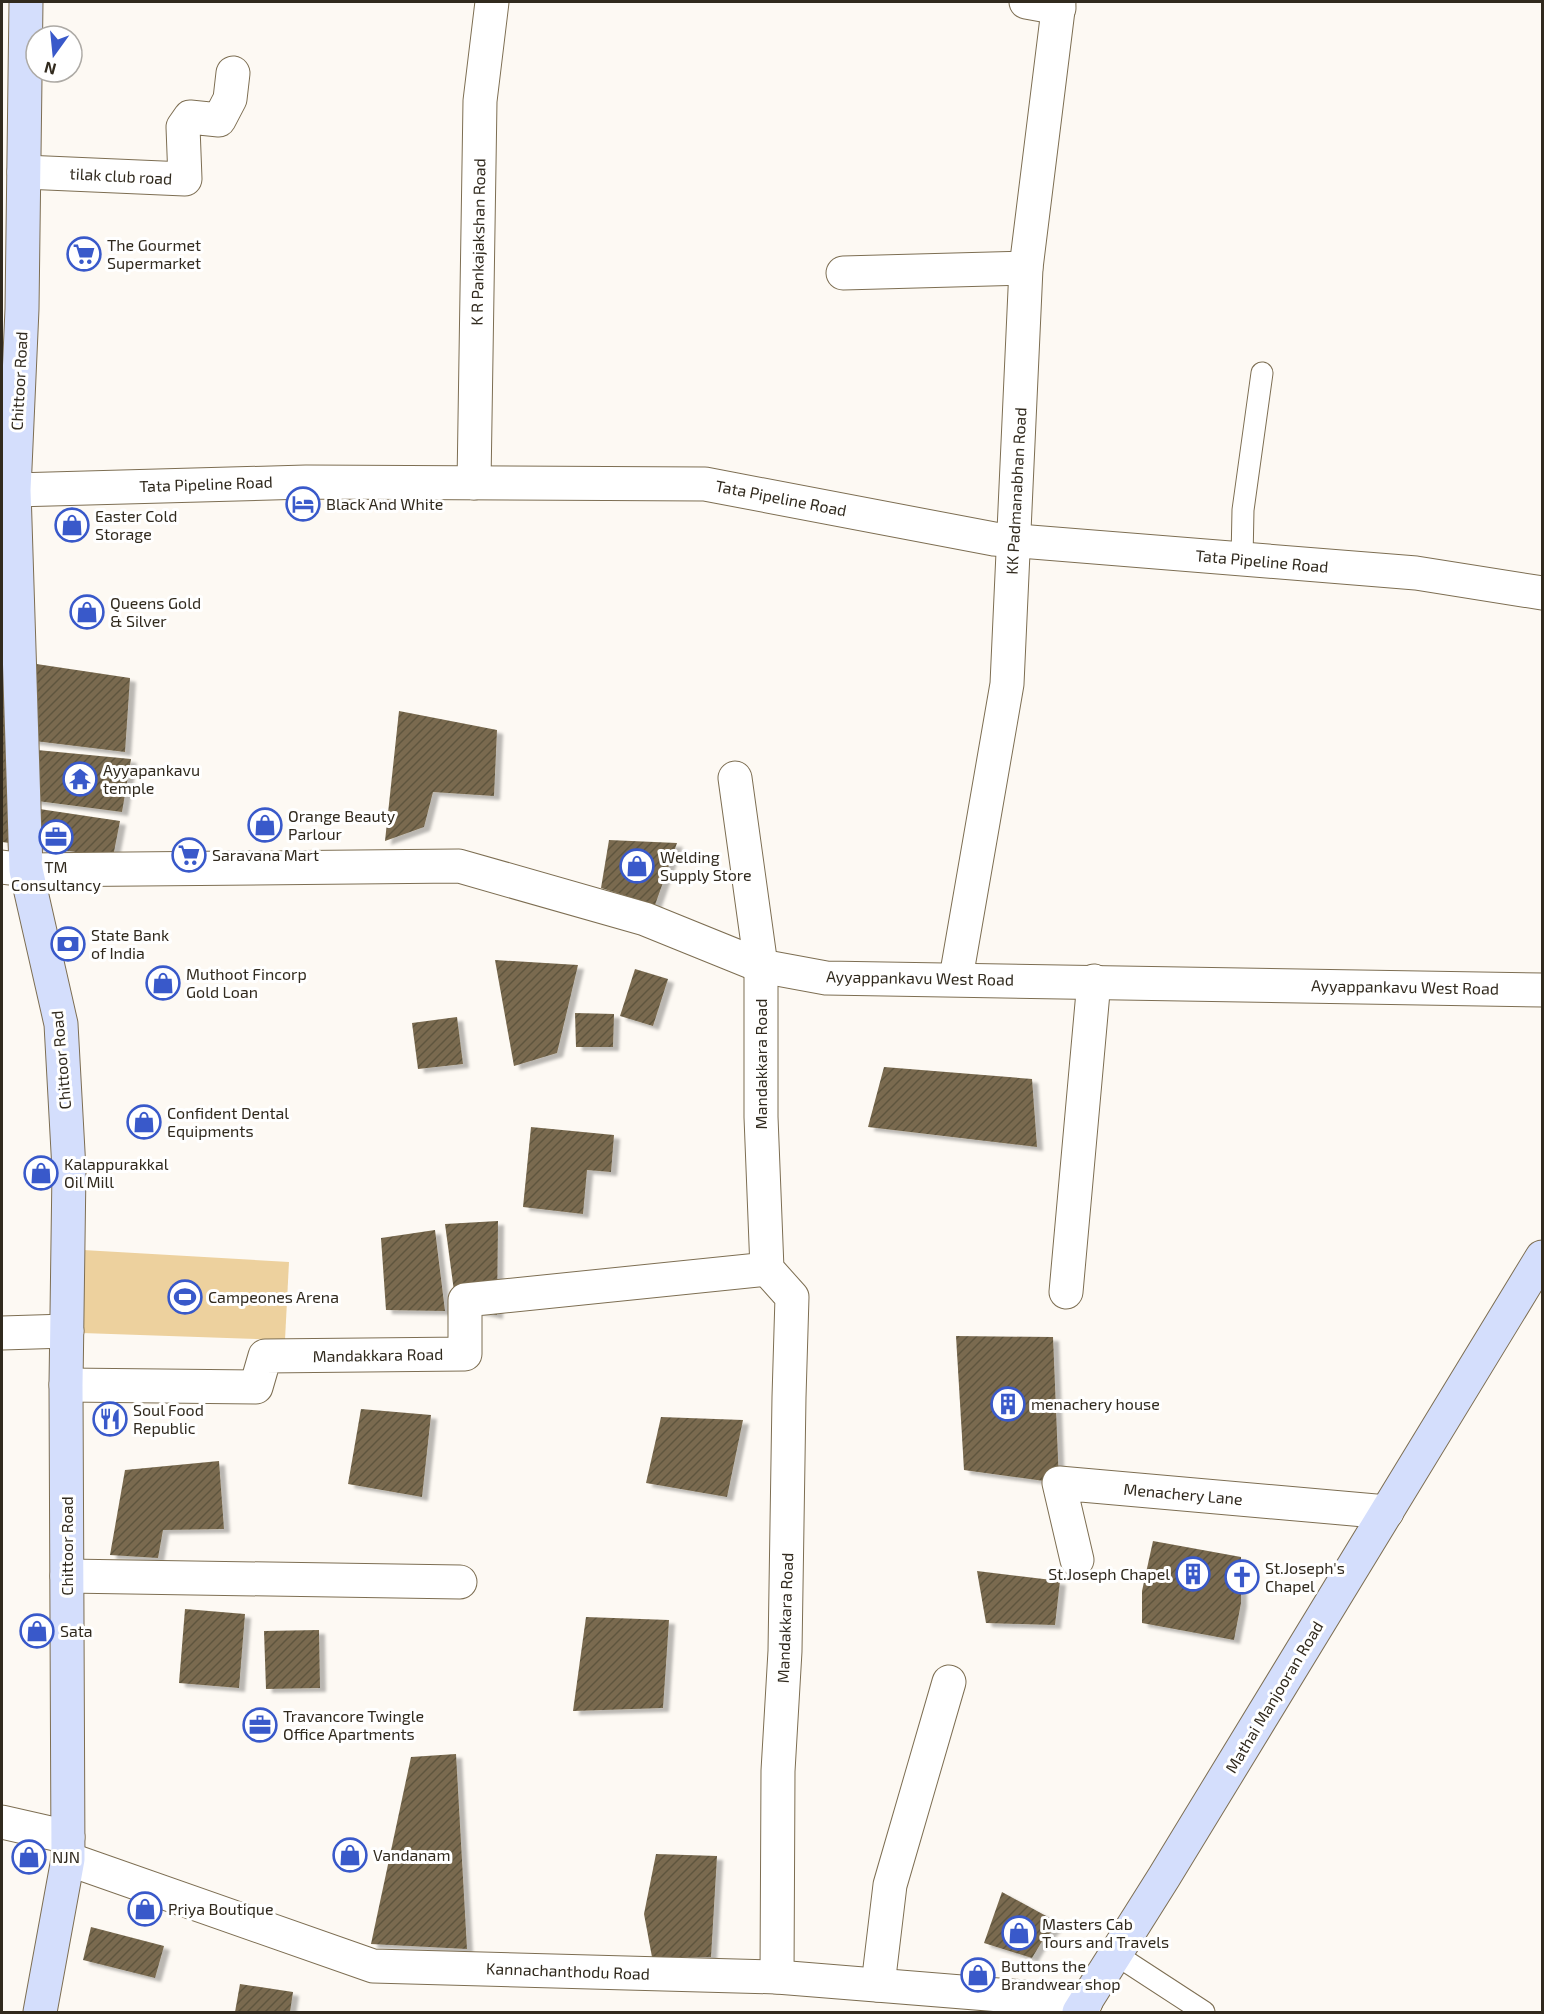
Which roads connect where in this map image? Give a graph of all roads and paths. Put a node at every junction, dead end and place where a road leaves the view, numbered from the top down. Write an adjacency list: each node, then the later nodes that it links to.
1 (26, 2): 6 (main road, Chittoor Road)
2 (492, 2): 12 (street, K R Pankajakshan Road)
3 (1026, 2): 4 (street)
4 (1059, 5): 7 (street, KK Padmanabhan Road)
5 (233, 73): 6 (street, tilak club road)
6 (24, 172): 9 (main road, Chittoor Road)
7 (1026, 268): 8 (street); 13 (street, KK Padmanabhan Road)
8 (843, 273)
9 (12, 308): 11 (main road, Chittoor Road)
10 (1262, 373): 14 (lane)
11 (10, 472): 12 (street, Tata Pipeline Road); 17 (main road, Chittoor Road)
12 (474, 483): 13 (street, Tata Pipeline Road)
13 (1014, 540): 14 (street, Tata Pipeline Road); 19 (street, KK Padmanabhan Road)
14 (1242, 559): 15 (street, Tata Pipeline Road)
15 (1542, 593)
16 (735, 778): 18 (street, Mandakkara Road)
17 (14, 868): 18 (street, Ayyappankavu West Road); 25 (main road, Chittoor Road)
18 (761, 966): 19 (street, Ayyappankavu West Road); 23 (street, Mandakkara Road)
19 (956, 978): 20 (street, Ayyappankavu West Road)
20 (1094, 981): 21 (street, Ayyappankavu West Road); 24 (street)
21 (1542, 990)
22 (1542, 1257): 28 (main road, Mathai Manjooran Road)
23 (766, 1269): 27 (street, Mandakkara Road); 36 (street, Mandakkara Road)
24 (1066, 1292)
25 (67, 1331): 26 (street); 27 (main road, Chittoor Road)
26 (2, 1333)
27 (66, 1385): 30 (main road, Chittoor Road)
28 (1387, 1512): 29 (street, Menachery Lane); 35 (main road, Mathai Manjooran Road)
29 (1077, 1560)
30 (67, 1576): 31 (street); 34 (main road, Chittoor Road)
31 (460, 1582)
32 (949, 1682): 37 (street)
33 (2, 1822): 34 (street, Kannachanthodu Road)
34 (68, 1848): 36 (street, Kannachanthodu Road); 39 (main road, Chittoor Road)
35 (1115, 1954): 38 (main road, Mathai Manjooran Road); 40 (lane)
36 (777, 1977): 37 (street, Kannachanthodu Road)
37 (878, 1985): 38 (street, Kannachanthodu Road)
38 (1082, 2007)
39 (40, 2013)
40 (1204, 2013)

